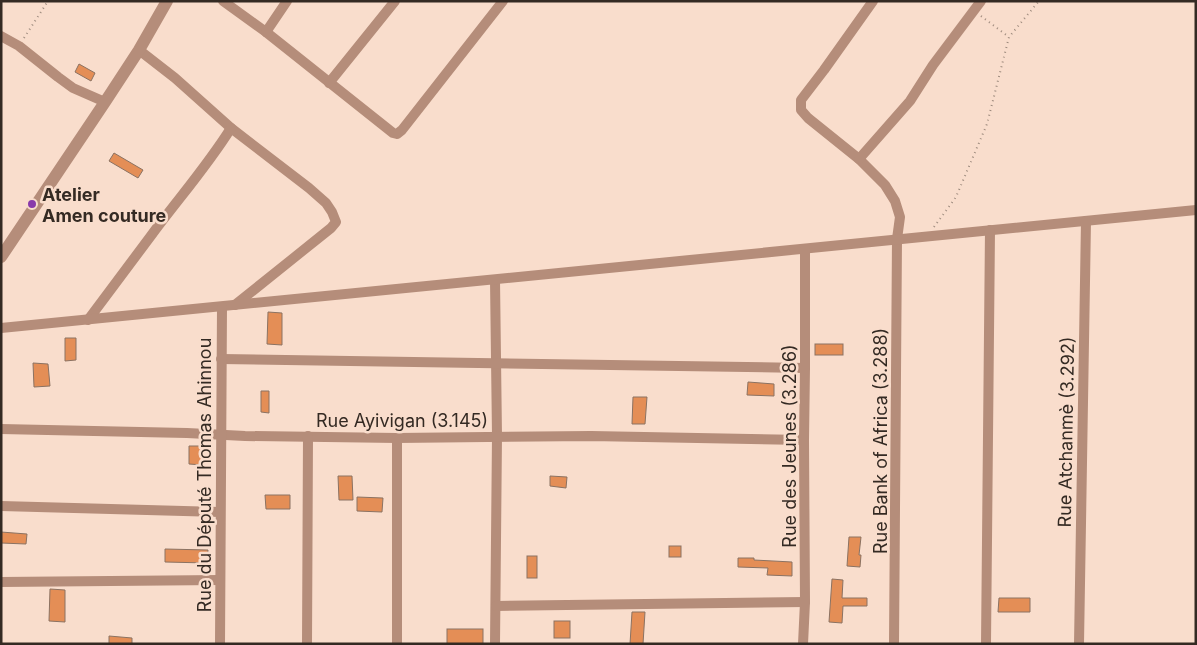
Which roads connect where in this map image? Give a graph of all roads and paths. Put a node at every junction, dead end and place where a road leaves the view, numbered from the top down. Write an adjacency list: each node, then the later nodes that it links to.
1 (48, 1): 14 (path)
2 (167, 1): 15 (street)
3 (223, 1): 11 (street)
4 (286, 1): 11 (street)
5 (395, 1): 16 (street)
6 (503, 1): 16 (street)
7 (873, 1): 19 (street, Rue Bank of Africa (3.288))
8 (981, 1): 10 (street)
9 (1039, 1): 13 (path)
10 (973, 10): 13 (path); 19 (street)
11 (266, 32): 16 (street)
12 (1, 36): 14 (street)
13 (1009, 37): 23 (path)
14 (19, 46): 17 (street)
15 (139, 50): 17 (street); 18 (street)
16 (329, 83)
17 (105, 102): 26 (street)
18 (231, 128): 28 (street); 30 (street)
19 (859, 158): 24 (street, Rue Bank of Africa (3.288))
20 (1196, 210): 21 (street)
21 (1086, 221): 22 (street); 54 (street, Rue Atchanmè (3.292))
22 (990, 230): 23 (street); 53 (street)
23 (927, 237): 24 (street)
24 (896, 239): 25 (street); 52 (street, Rue Bank of Africa (3.288))
25 (805, 249): 27 (street); 34 (street, Rue des Jeunes (3.286))
26 (1, 257)
27 (495, 280): 28 (street); 33 (street)
28 (234, 305): 29 (street)
29 (222, 306): 30 (street); 32 (street, Rue du Député Thomas Ahinnou)
30 (88, 320): 31 (street)
31 (1, 328)
32 (221, 359): 33 (street); 36 (street, Rue du Député Thomas Ahinnou)
33 (496, 363): 34 (street); 38 (street)
34 (805, 368): 40 (street, Rue des Jeunes (3.286))
35 (1, 429): 36 (street, Rue Ayivigan (3.145))
36 (221, 434): 37 (street, Rue Ayivigan (3.145)); 42 (street, Rue du Député Thomas Ahinnou)
37 (308, 436): 39 (street, Rue Ayivigan (3.145)); 48 (street)
38 (497, 436): 39 (street, Rue Ayivigan (3.145)); 40 (street, Rue Ayivigan (3.145)); 46 (street)
39 (397, 438): 49 (street)
40 (804, 440): 45 (street, Rue des Jeunes (3.286))
41 (1, 506): 42 (street)
42 (220, 512): 43 (street, Rue du Député Thomas Ahinnou)
43 (220, 580): 44 (street); 47 (street, Rue du Député Thomas Ahinnou)
44 (1, 582)
45 (805, 602): 46 (street); 51 (street, Rue des Jeunes (3.286))
46 (496, 606): 50 (street)
47 (220, 644)
48 (307, 644)
49 (396, 644)
50 (495, 644)
51 (803, 644)
52 (894, 644)
53 (986, 644)
54 (1079, 644)

